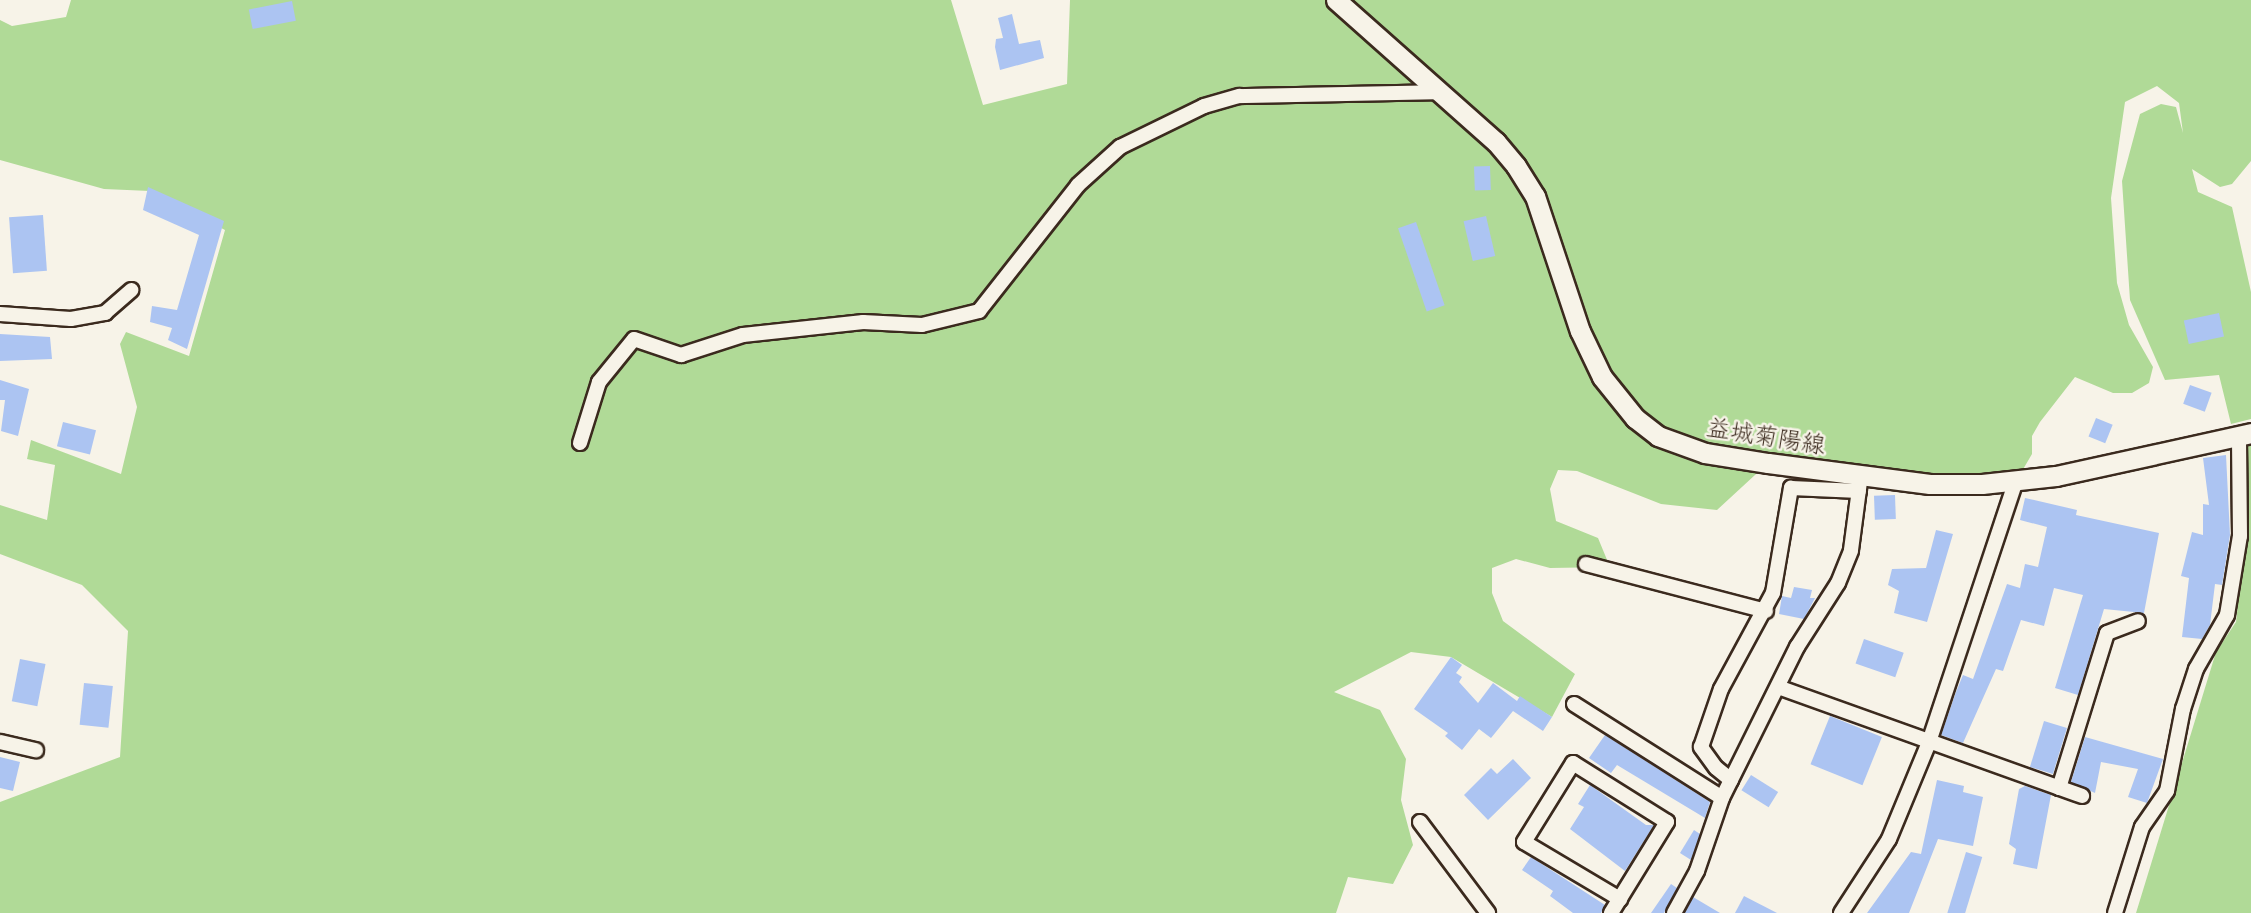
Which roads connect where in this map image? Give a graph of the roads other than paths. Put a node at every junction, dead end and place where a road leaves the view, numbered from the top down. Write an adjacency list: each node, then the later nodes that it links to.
1 (1336, 0): 2 (main road, 益城菊陽線)
2 (1440, 92): 6 (street); 7 (main road, 益城菊陽線)
3 (131, 290): 4 (street)
4 (0, 314)
5 (2245, 435): 8 (main road, 益城菊陽線); 27 (street)
6 (580, 443)
7 (1860, 483): 8 (main road, 益城菊陽線); 10 (street); 12 (street)
8 (2015, 483): 15 (street)
9 (1586, 564): 10 (street)
10 (1766, 611): 17 (street)
11 (2138, 621): 18 (street)
12 (1778, 687): 15 (street); 17 (street)
13 (1574, 704): 20 (street)
14 (0, 741): 16 (street)
15 (1927, 745): 18 (street); 26 (street)
16 (36, 750)
17 (1731, 780): 20 (street)
18 (2059, 788): 19 (street)
19 (2082, 796)
20 (1722, 798): 25 (street)
21 (1420, 822): 23 (street)
22 (1620, 899): 22 (street); 24 (street)
23 (1488, 913)
24 (1611, 913)
25 (1674, 913)
26 (1841, 913)
27 (2115, 913)

